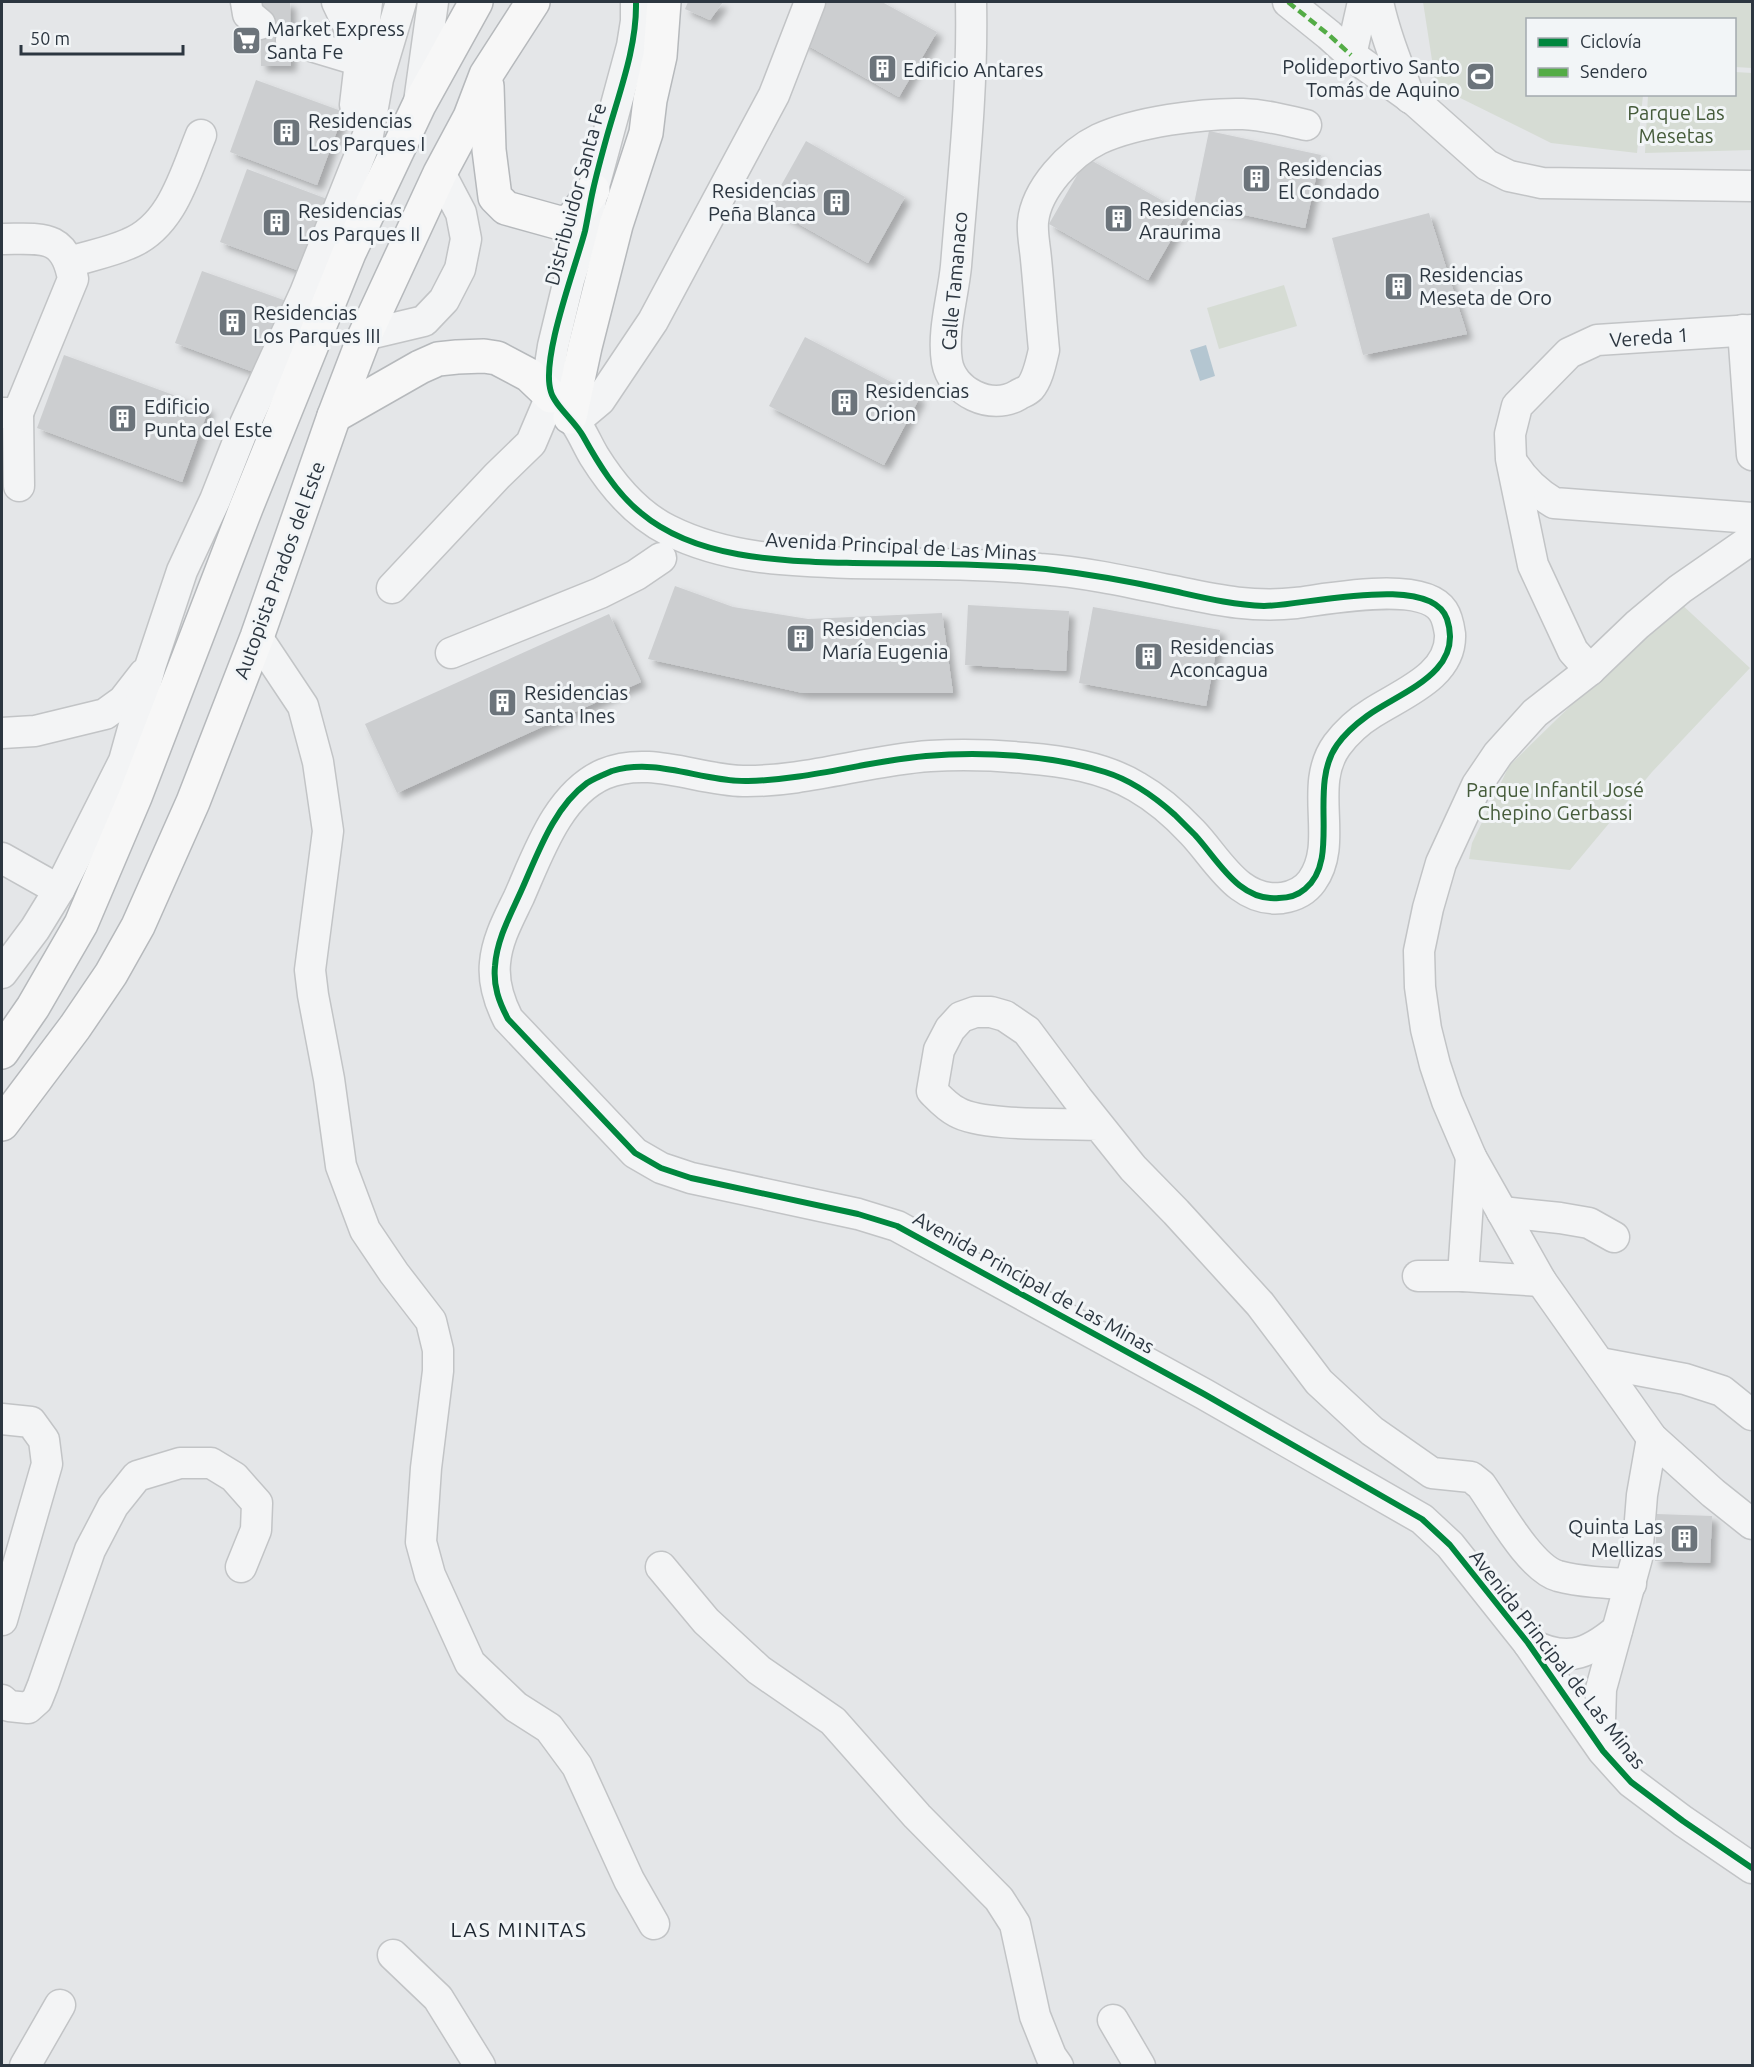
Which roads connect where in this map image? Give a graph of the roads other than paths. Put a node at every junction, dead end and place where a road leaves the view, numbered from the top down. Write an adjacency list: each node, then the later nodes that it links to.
1 (337, 2): 16 (street)
2 (368, 2): 19 (street)
3 (401, 2): 24 (street)
4 (433, 2): 20 (street)
5 (476, 2): 20 (highway)
6 (532, 2): 17 (highway, Autopista Prados del Este)
7 (636, 2): 26 (street, Distribuidor Santa Fe)
8 (664, 2): 31 (highway)
9 (810, 2): 31 (street)
10 (971, 2): 21 (street, Calle Tamanaco)
11 (1288, 2): 15 (street)
12 (1363, 2): 15 (street)
13 (1378, 2): 18 (street)
14 (291, 40): 16 (street)
15 (1351, 55): 18 (street)
16 (354, 59): 19 (street)
17 (486, 75): 23 (highway, Autopista Prados del Este); 26 (highway)
18 (1410, 98): 25 (street)
19 (355, 104): 24 (street)
20 (419, 105): 51 (highway)
21 (1306, 125)
22 (201, 135): 28 (street)
23 (440, 173): 30 (highway, Autopista Prados del Este); 30 (street)
24 (351, 177): 43 (street)
25 (1752, 186)
26 (592, 190): 31 (street, Distribuidor Santa Fe)
27 (2, 239): 28 (street)
28 (70, 262): 32 (street)
29 (1748, 330): 34 (street); 35 (street, Vereda 1)
30 (365, 335): 33 (highway, Autopista Prados del Este)
31 (565, 411): 33 (highway); 40 (street); 70 (street, Avenida Principal de Las Minas)
32 (10, 413): 36 (street)
33 (334, 416): 41 (highway, Autopista Prados del Este)
34 (1752, 455)
35 (1511, 459): 37 (street); 44 (street, Vereda 1)
36 (20, 486)
37 (1752, 518)
38 (1752, 539): 44 (street)
39 (661, 558): 42 (street)
40 (392, 588)
41 (257, 637): 52 (highway, Autopista Prados del Este); 74 (street)
42 (451, 653)
43 (152, 664): 45 (street); 47 (street)
44 (1590, 670): 54 (street)
45 (69, 724): 46 (street); 47 (street)
46 (2, 733)
47 (124, 761): 49 (street)
48 (2, 858): 49 (street)
49 (59, 890): 50 (street)
50 (2, 974)
51 (2, 1052)
52 (2, 1124)
53 (1098, 1125): 53 (street); 67 (street)
54 (1471, 1156): 55 (street); 58 (street)
55 (1502, 1212): 56 (street); 59 (street)
56 (1614, 1237)
57 (1418, 1276): 58 (street)
58 (1464, 1276): 59 (street)
59 (1541, 1281): 60 (street)
60 (1600, 1363): 61 (street); 63 (street)
61 (1752, 1415)
62 (2, 1419): 68 (street)
63 (1652, 1438): 64 (street); 67 (street)
64 (1752, 1524)
65 (240, 1567): 71 (street)
66 (661, 1567): 80 (street)
67 (1631, 1584): 69 (street)
68 (2, 1620)
69 (1617, 1630): 70 (street); 72 (street)
70 (1528, 1643): 72 (street, Avenida Principal de Las Minas)
71 (2, 1700)
72 (1603, 1750): 73 (street, Avenida Principal de Las Minas)
73 (1752, 1868)
74 (654, 1924)
75 (393, 1955): 79 (street)
76 (60, 2005): 78 (street)
77 (1113, 2020): 81 (street)
78 (25, 2066)
79 (480, 2066)
80 (1058, 2066)
81 (1140, 2066)

